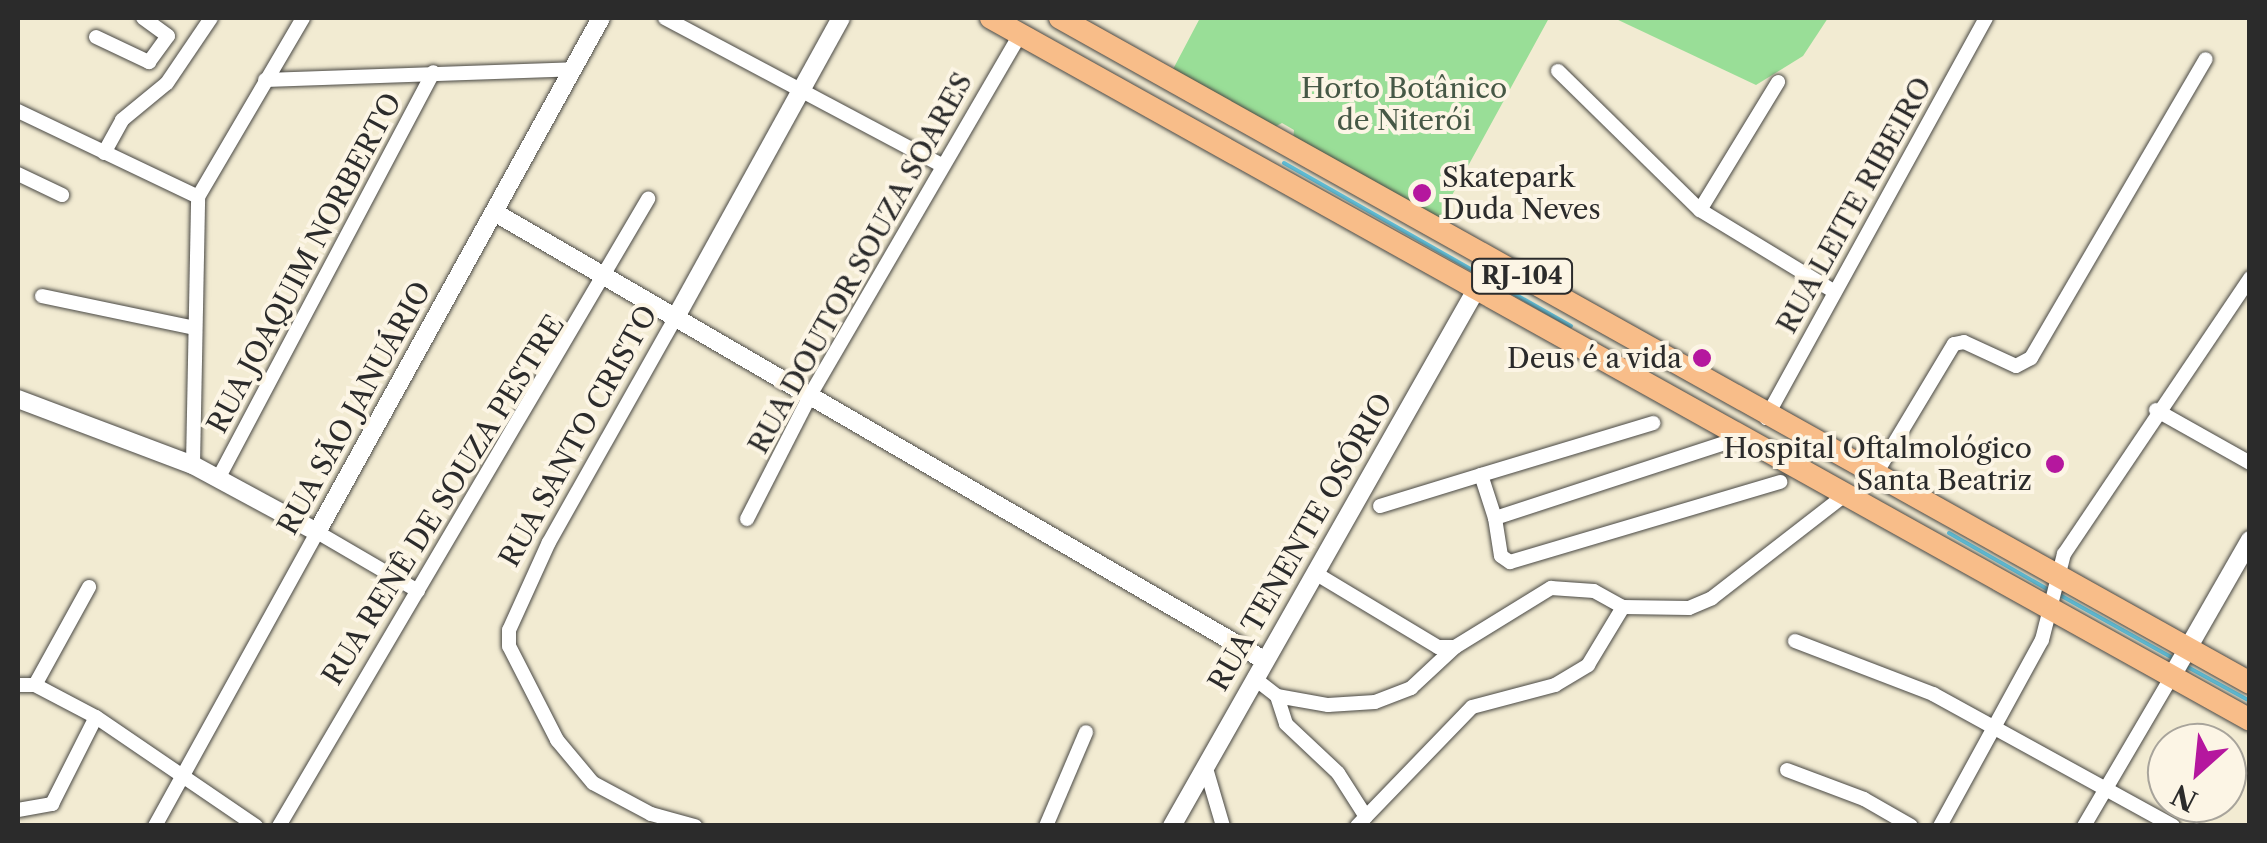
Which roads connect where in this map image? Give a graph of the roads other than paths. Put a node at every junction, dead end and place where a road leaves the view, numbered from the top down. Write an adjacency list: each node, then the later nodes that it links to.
1 (212, 18): 20 (street)
2 (303, 18): 16 (street)
3 (601, 18): 13 (street, RUA SÃO JANUÁRIO)
4 (665, 18): 18 (street)
5 (840, 18): 18 (street, RUA SANTO CRISTO)
6 (991, 18): 10 (highway, RJ-104)
7 (1060, 18): 38 (highway, RJ-104)
8 (1986, 18): 31 (street, RUA LEITE RIBEIRO)
9 (152, 20): 11 (street)
10 (1020, 34): 21 (street, RUA DOUTOR SOUZA SOARES); 30 (highway, RJ-104)
11 (96, 37)
12 (2206, 59): 45 (street)
13 (574, 69): 15 (street); 27 (street, RUA SÃO JANUÁRIO)
14 (1558, 71): 26 (street)
15 (433, 72): 16 (street); 44 (street, RUA JOAQUIM NORBERTO)
16 (265, 80): 24 (street)
17 (1778, 82): 26 (street)
18 (802, 88): 21 (street); 33 (street, RUA SANTO CRISTO)
19 (18, 111): 20 (street)
20 (104, 154): 24 (street)
21 (942, 165): 35 (street, RUA DOUTOR SOUZA SOARES)
22 (18, 174): 23 (street)
23 (62, 195)
24 (198, 197): 34 (street)
25 (648, 200): 28 (street, RUA RENÊ DE SOUZA PESTRE)
26 (1700, 210): 31 (street)
27 (494, 212): 28 (street); 51 (street, RUA SÃO JANUÁRIO)
28 (608, 278): 33 (street); 55 (street, RUA RENÊ DE SOUZA PESTRE)
29 (2250, 278): 37 (street)
30 (1477, 288): 40 (highway, RJ-104); 53 (street, RUA TENENTE OSÓRIO)
31 (1834, 291): 38 (street, RUA LEITE RIBEIRO)
32 (42, 296): 34 (street)
33 (677, 315): 35 (street); 81 (street, RUA SANTO CRISTO)
34 (194, 328): 42 (street)
35 (812, 392): 50 (street, RUA DOUTOR SOUZA SOARES); 61 (street)
36 (18, 399): 42 (street)
37 (2156, 410): 41 (street); 56 (street)
38 (1766, 418): 45 (highway, RJ-104)
39 (1653, 423): 43 (street)
40 (1744, 437): 47 (highway, RJ-104); 49 (street)
41 (2250, 463)
42 (193, 465): 44 (street)
43 (1482, 475): 48 (street); 49 (street)
44 (218, 477): 51 (street)
45 (1874, 477): 56 (highway, RJ-104)
46 (1780, 482): 49 (street)
47 (1846, 494): 56 (highway, RJ-104); 57 (street)
48 (1380, 506)
49 (1495, 518)
50 (747, 519)
51 (318, 532): 55 (street); 74 (street, RUA SÃO JANUÁRIO)
52 (2250, 540): 60 (street)
53 (1315, 573): 59 (street); 61 (street, RUA TENENTE OSÓRIO)
54 (88, 588): 66 (street)
55 (418, 591): 80 (street, RUA RENÊ DE SOUZA PESTRE)
56 (2054, 592): 60 (highway, RJ-104); 62 (highway, RJ-104); 70 (street)
57 (1623, 607): 59 (street); 77 (street)
58 (1795, 641): 70 (street)
59 (1456, 647): 67 (street)
60 (2188, 649): 62 (street); 64 (highway, RJ-104)
61 (1264, 660): 63 (street, RUA TENENTE OSÓRIO)
62 (2172, 676): 69 (highway, RJ-104); 75 (street)
63 (1254, 678): 67 (street); 72 (street, RUA TENENTE OSÓRIO)
64 (2250, 684)
65 (18, 685): 66 (street)
66 (35, 685): 68 (street)
67 (1277, 696): 77 (street)
68 (96, 718): 74 (street); 76 (street)
69 (2250, 720)
70 (1994, 727): 75 (street); 86 (street)
71 (1086, 732): 82 (street)
72 (1204, 766): 83 (street, RUA TENENTE OSÓRIO); 84 (street)
73 (1787, 770): 85 (street)
74 (184, 772): 78 (street, RUA SÃO JANUÁRIO); 79 (street)
75 (2106, 788): 87 (street); 88 (street)
76 (18, 810)
77 (1362, 821)
78 (155, 826)
79 (256, 826)
80 (279, 826)
81 (695, 826)
82 (1046, 826)
83 (1172, 826)
84 (1223, 826)
85 (1911, 826)
86 (1940, 826)
87 (2084, 826)
88 (2173, 826)

